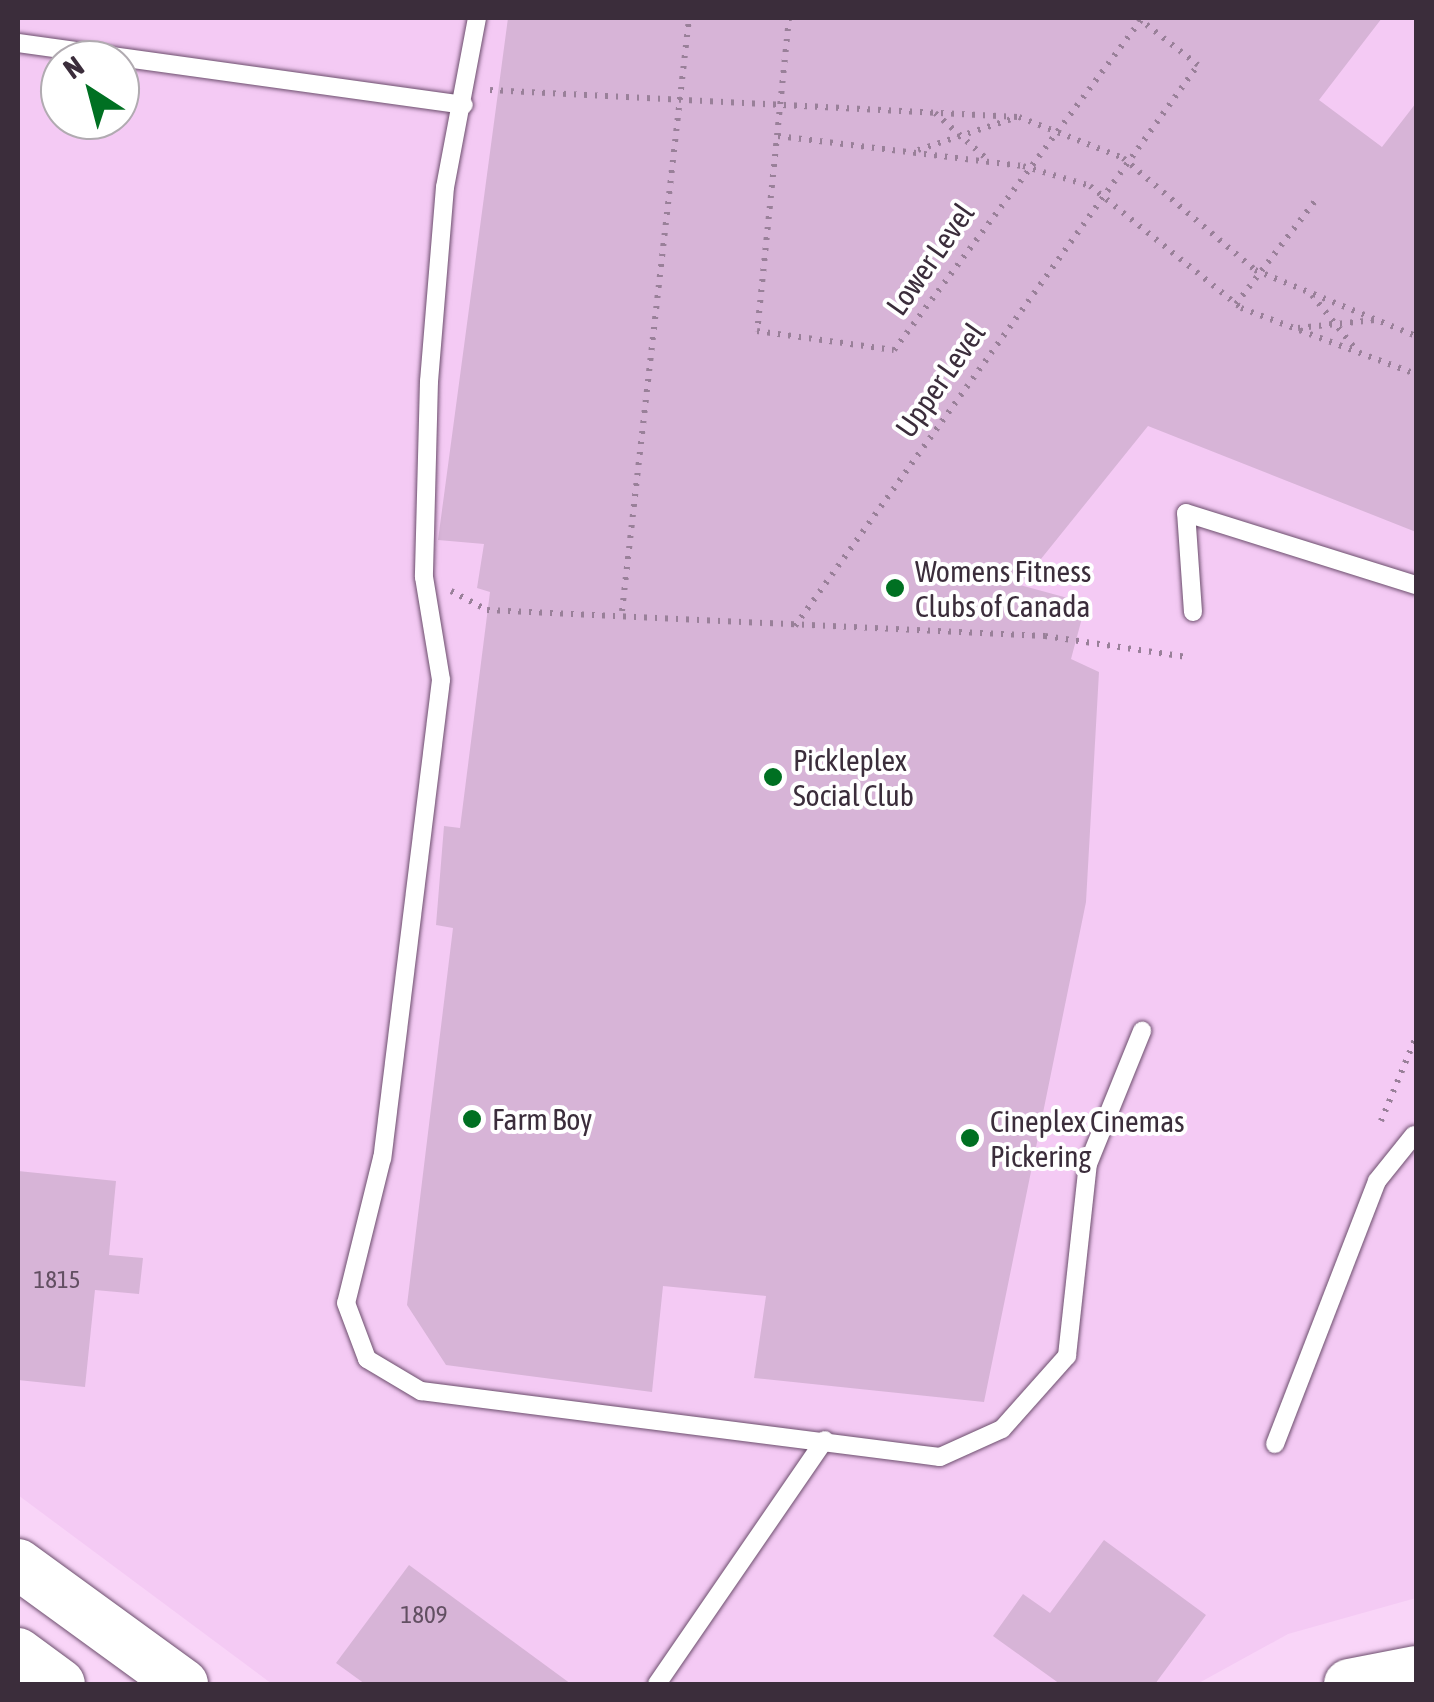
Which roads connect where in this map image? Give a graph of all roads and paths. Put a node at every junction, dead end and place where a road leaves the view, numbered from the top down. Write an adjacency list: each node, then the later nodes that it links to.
1 (477, 18): 6 (lane)
2 (689, 18): 7 (path)
3 (789, 18): 10 (path, Lower Level)
4 (1140, 18): 12 (path, Upper Level); 14 (path, Lower Level)
5 (18, 43): 6 (lane)
6 (465, 98): 7 (path); 23 (lane)
7 (677, 99): 8 (path); 25 (path)
8 (934, 112): 9 (path); 13 (path)
9 (1019, 117): 11 (path); 12 (path)
10 (778, 136): 11 (path, Lower Level); 14 (path, Lower Level)
11 (912, 152): 13 (path, Lower Level)
12 (1123, 158): 16 (path); 27 (path, Upper Level)
13 (990, 162): 14 (path, Lower Level)
14 (1024, 166): 17 (path, Lower Level)
15 (1318, 197): 17 (path)
16 (1310, 292): 18 (path); 21 (path)
17 (1236, 304): 19 (path, Lower Level)
18 (1377, 320): 19 (path); 20 (path)
19 (1295, 328): 21 (path, Lower Level)
20 (1416, 336)
21 (1358, 352): 22 (path, Lower Level)
22 (1416, 374)
23 (424, 577): 25 (path); 33 (lane)
24 (1416, 584): 26 (lane)
25 (622, 612): 27 (path)
26 (1193, 612)
27 (794, 627): 28 (path)
28 (1188, 658)
29 (1142, 1031): 33 (lane)
30 (1416, 1037): 31 (path)
31 (1381, 1122)
32 (1414, 1135): 34 (lane)
33 (825, 1440): 40 (lane)
34 (1275, 1444)
35 (18, 1564): 39 (main road)
36 (18, 1654): 38 (main road)
37 (1416, 1671): 41 (main road)
38 (60, 1684)
39 (183, 1684)
40 (658, 1684)
41 (1349, 1684)

